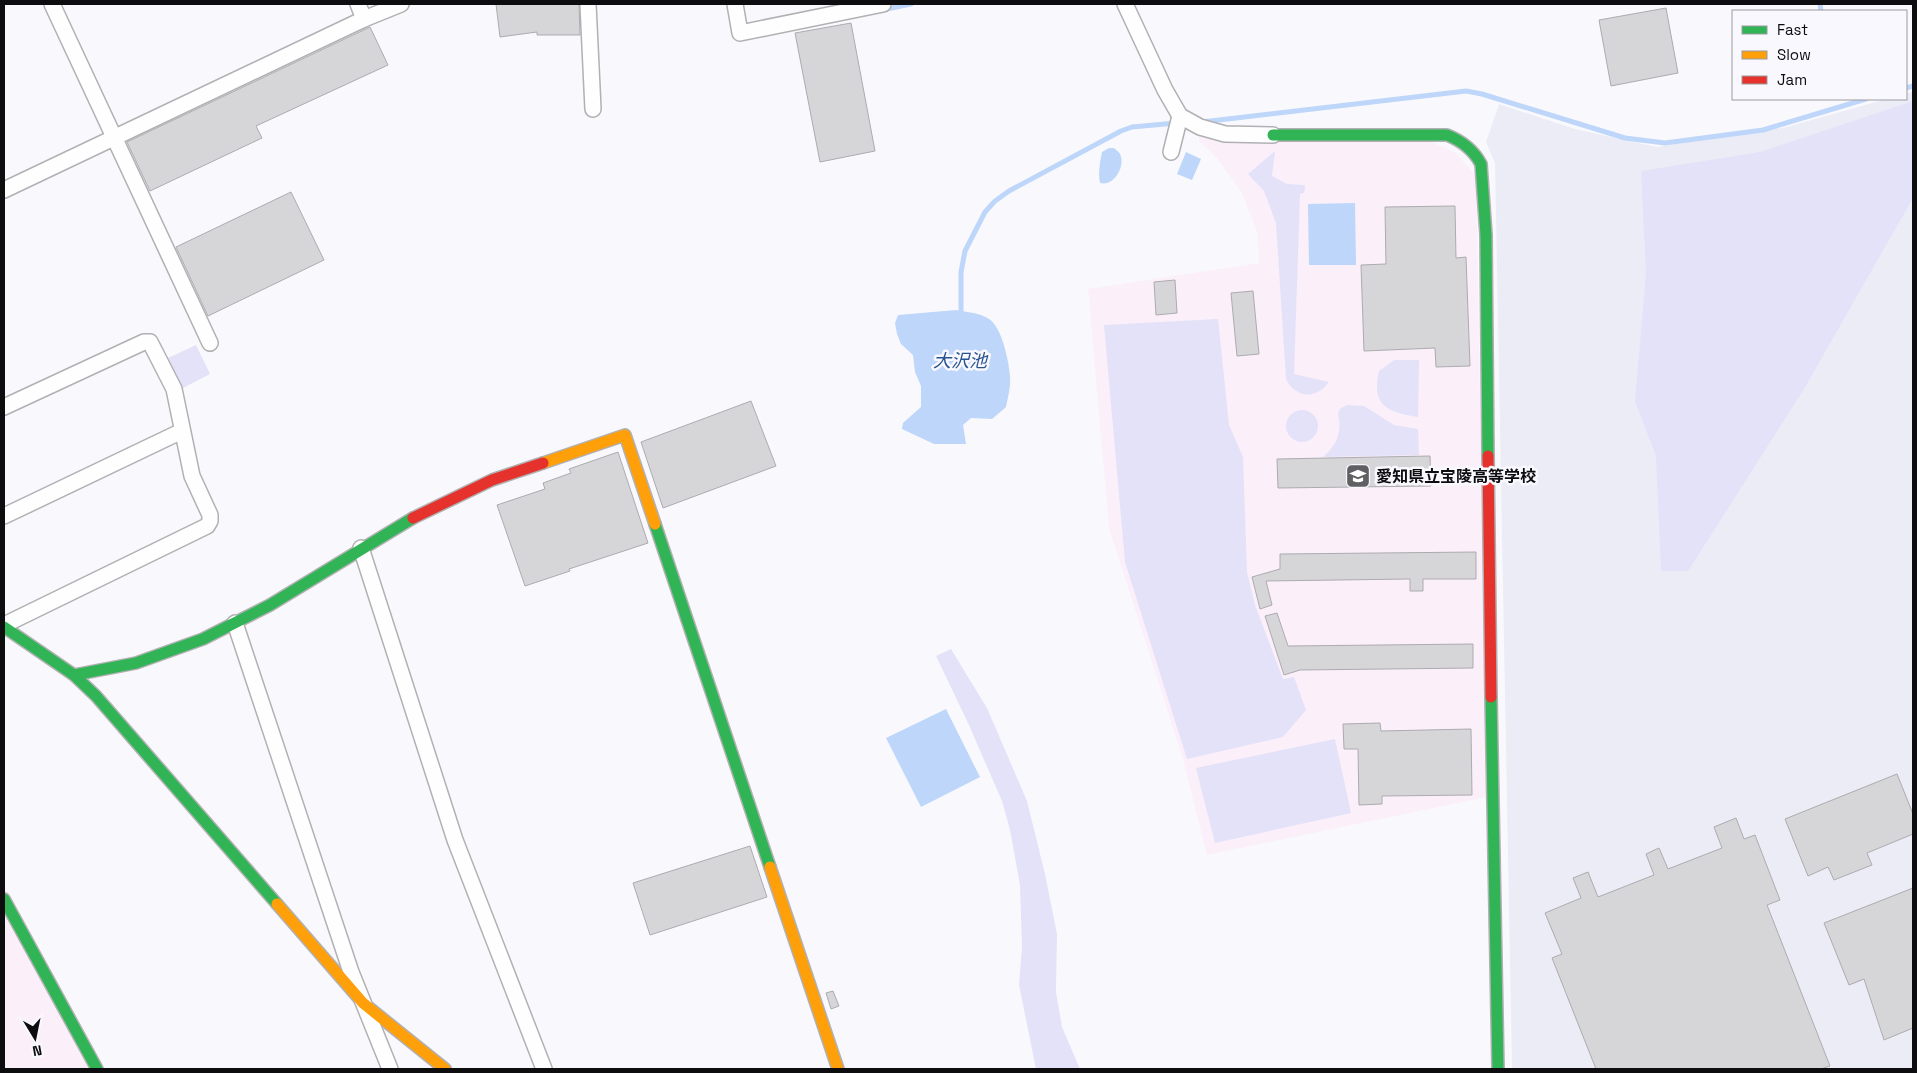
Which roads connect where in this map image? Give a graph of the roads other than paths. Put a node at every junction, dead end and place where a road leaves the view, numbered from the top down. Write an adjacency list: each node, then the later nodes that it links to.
1 (52, 4): 12 (street)
2 (358, 4): 8 (street)
3 (401, 4): 8 (street)
4 (588, 4): 9 (street)
5 (735, 4): 6 (street)
6 (883, 4)
7 (1125, 4): 10 (street)
8 (364, 19): 12 (street)
9 (593, 109)
10 (1180, 116): 11 (street); 13 (street)
11 (1273, 134): 30 (street)
12 (115, 138): 14 (street); 15 (street)
13 (1171, 152)
14 (4, 190)
15 (210, 342)
16 (4, 407): 17 (street)
17 (182, 431): 18 (street); 21 (street)
18 (4, 516)
19 (361, 548): 20 (street); 28 (street); 29 (street)
20 (234, 623): 22 (street); 24 (street)
21 (4, 626): 22 (street)
22 (74, 675): 24 (street)
23 (4, 899): 25 (street)
24 (364, 1003): 26 (street); 27 (street)
25 (97, 1069)
26 (390, 1069)
27 (445, 1069)
28 (544, 1069)
29 (838, 1069)
30 (1498, 1069)

